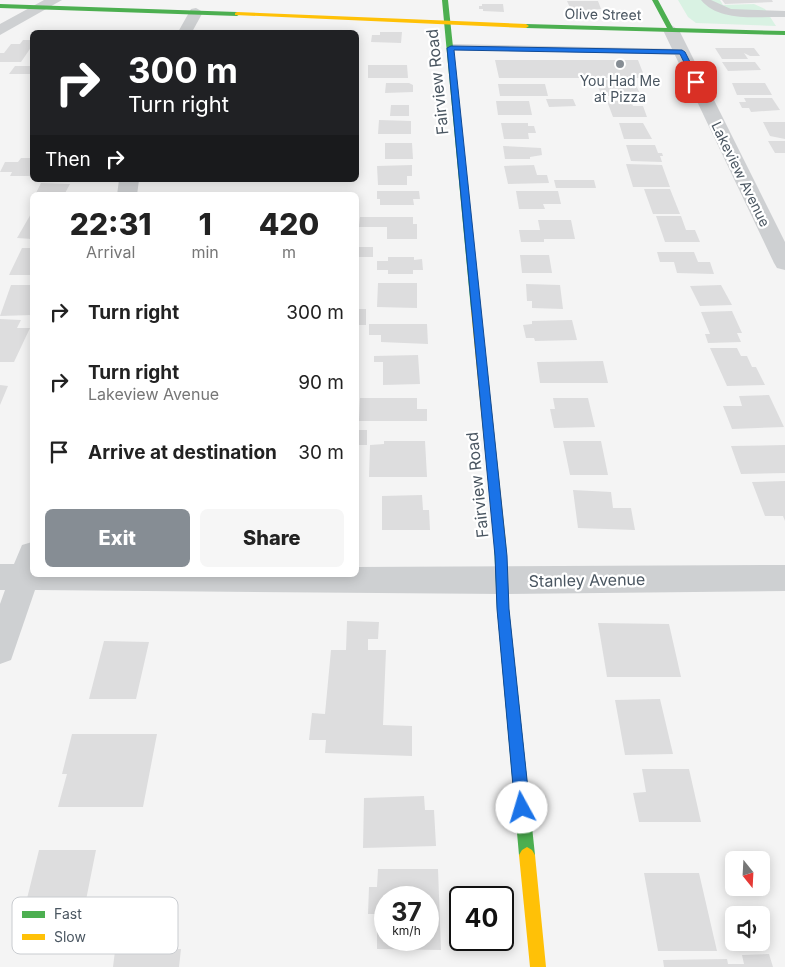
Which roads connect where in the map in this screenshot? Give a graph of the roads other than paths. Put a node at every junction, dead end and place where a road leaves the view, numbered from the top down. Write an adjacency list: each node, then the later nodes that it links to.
1 (54, 0): 6 (street)
2 (445, 0): 9 (street, Fairview Road)
3 (655, 0): 13 (street)
4 (706, 0): 8 (lane)
5 (0, 6): 6 (street, Olive Street)
6 (38, 7): 7 (street, Olive Street); 11 (street)
7 (196, 12): 9 (street, Olive Street); 12 (street)
8 (785, 14)
9 (448, 21): 10 (street, Olive Street); 15 (street, Fairview Road)
10 (560, 28): 13 (street, Olive Street); 16 (lane)
11 (0, 30)
12 (186, 30)
13 (671, 30): 14 (street, Olive Street); 17 (street, Lakeview Avenue)
14 (785, 34)
15 (451, 48): 16 (lane); 22 (street, Fairview Road)
16 (566, 50): 17 (lane)
17 (682, 52): 18 (street, Lakeview Avenue)
18 (785, 263)
19 (19, 569): 23 (street)
20 (341, 577): 22 (street, Stanley Avenue)
21 (785, 578): 22 (street, Stanley Avenue)
22 (502, 581): 24 (street, Fairview Road)
23 (0, 650)
24 (538, 967)

